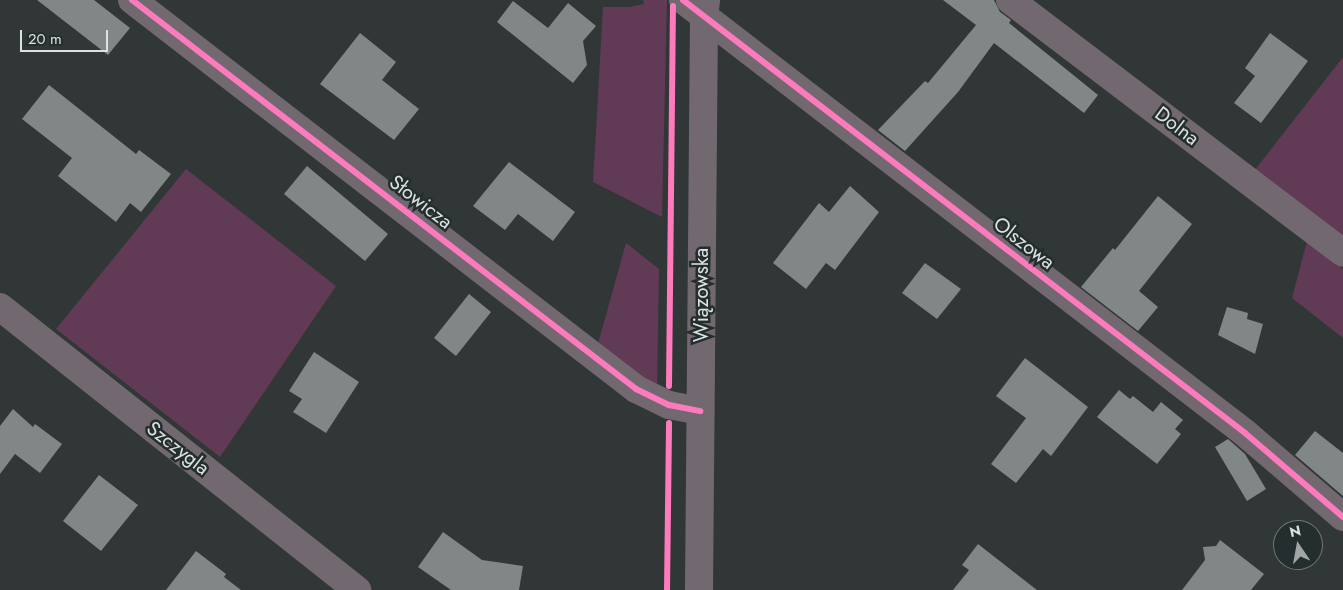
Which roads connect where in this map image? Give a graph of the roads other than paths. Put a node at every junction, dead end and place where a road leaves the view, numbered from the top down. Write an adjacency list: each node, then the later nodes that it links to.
1 (132, 0): 7 (street, Słowicza)
2 (683, 0): 4 (street, Olszowa)
3 (1010, 0): 5 (street, Dolna)
4 (705, 9): 7 (street, Wiązowska); 8 (street, Olszowa)
5 (1343, 253)
6 (0, 306): 9 (street, Szczygla)
7 (700, 411): 10 (street, Wiązowska)
8 (1343, 517)
9 (357, 590)
10 (699, 590)

